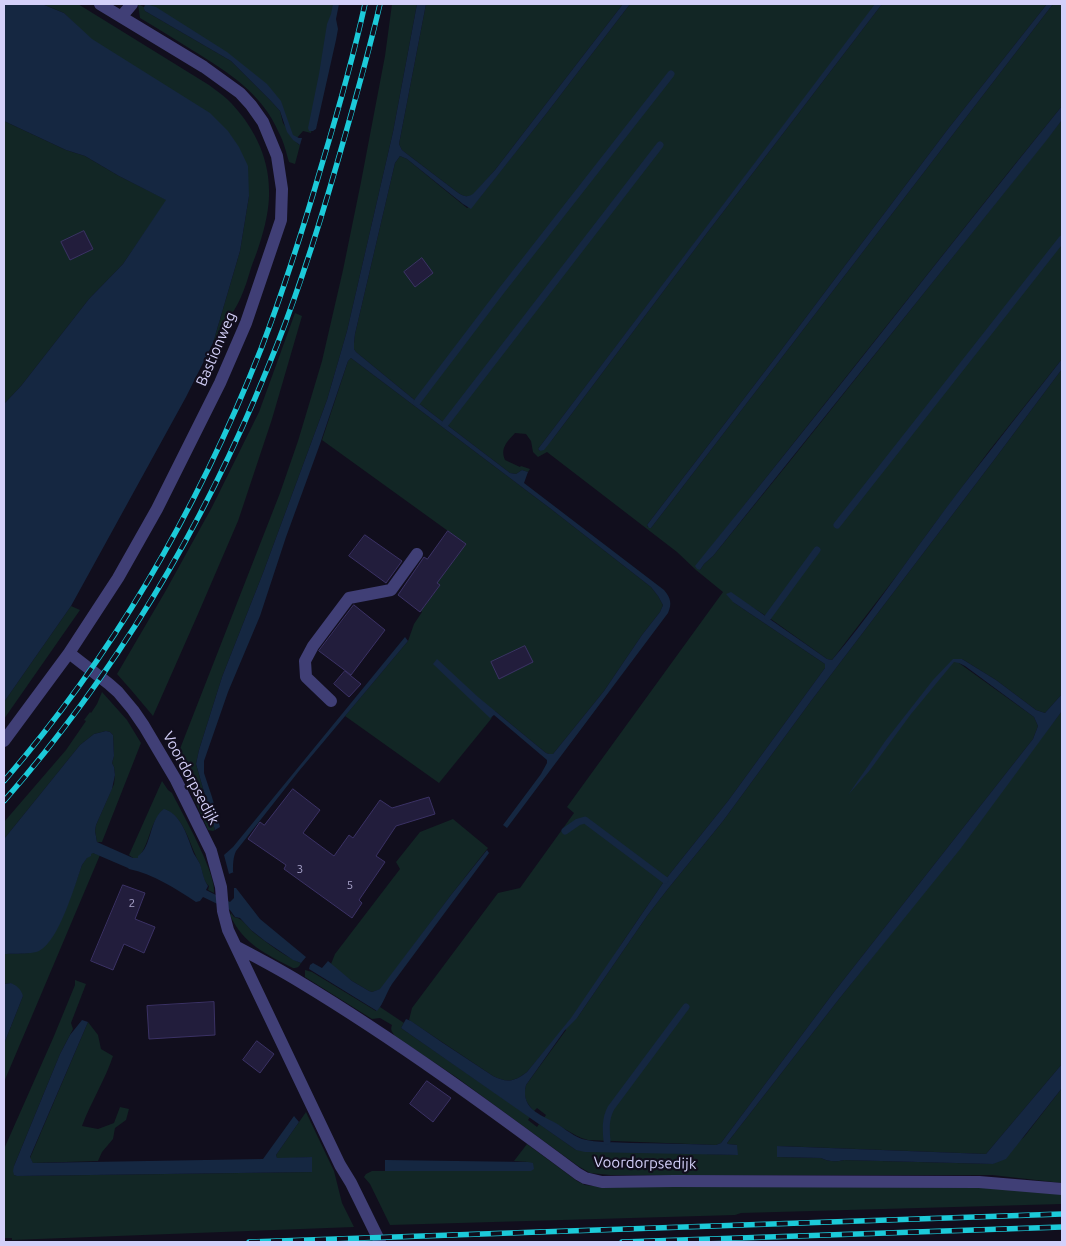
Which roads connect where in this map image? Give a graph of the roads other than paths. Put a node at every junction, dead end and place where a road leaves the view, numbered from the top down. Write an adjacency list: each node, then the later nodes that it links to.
1 (100, 4): 3 (street, Bastionweg)
2 (132, 4): 3 (street)
3 (121, 16): 5 (street, Bastionweg)
4 (417, 554): 6 (street)
5 (69, 653): 7 (street, Bastionweg); 8 (street, Voordorpsedijk)
6 (331, 701)
7 (4, 741)
8 (237, 947): 9 (street, Voordorpsedijk); 10 (street, Voordorpsedijk)
9 (1062, 1189)
10 (380, 1242)

